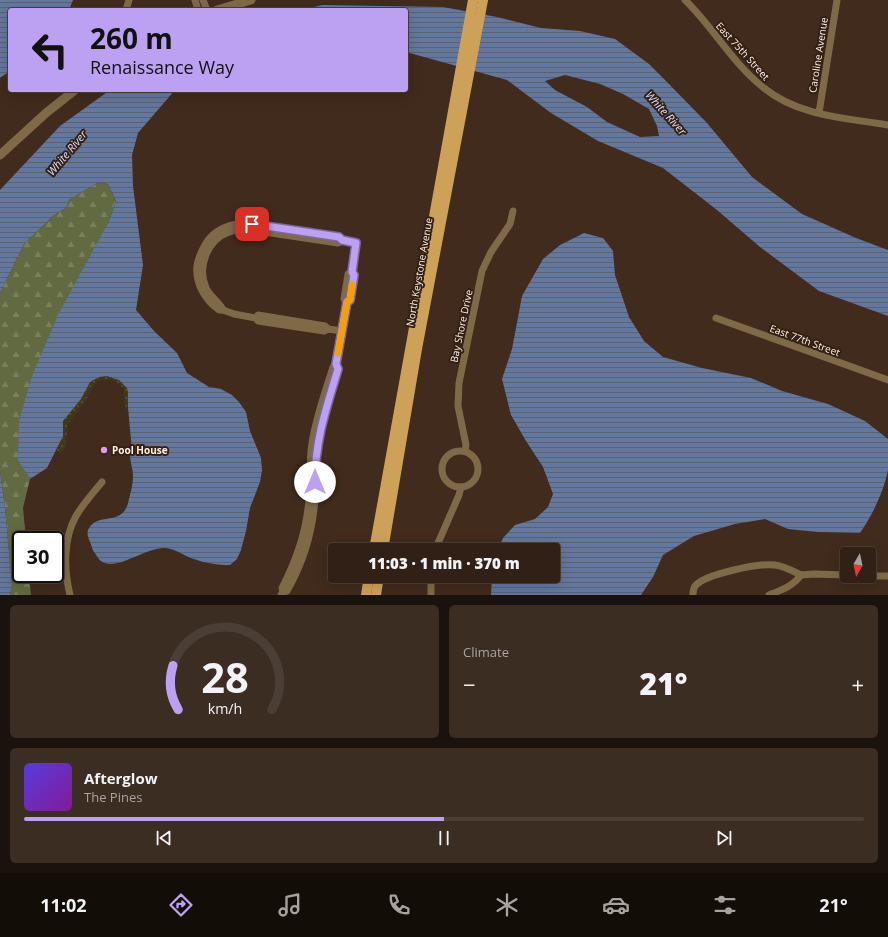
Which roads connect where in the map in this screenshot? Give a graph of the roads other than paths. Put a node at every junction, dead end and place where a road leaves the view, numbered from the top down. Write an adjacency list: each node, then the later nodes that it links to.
1 (251, 0): 5 (street)
2 (479, 0): 10 (main road, North Keystone Avenue)
3 (684, 0): 7 (street, East 75th Street)
4 (837, 0): 7 (street, Caroline Avenue)
5 (224, 8)
6 (72, 92): 9 (street)
7 (819, 113): 8 (street, East 75th Street)
8 (888, 125)
9 (0, 155)
10 (448, 162): 18 (main road, North Keystone Avenue); 19 (main road, North Keystone Avenue)
11 (513, 211): 15 (street, Bay Shore Drive)
12 (716, 318): 14 (street, East 77th Street)
13 (342, 331): 13 (street); 28 (street)
14 (888, 380)
15 (465, 451): 17 (street); 17 (street)
16 (102, 482): 29 (street)
17 (461, 486): 20 (street)
18 (375, 543)
19 (384, 543)
20 (438, 543)
21 (801, 575): 22 (street); 33 (street); 34 (street)
22 (840, 575)
23 (876, 576): 24 (street)
24 (888, 576)
25 (369, 583): 30 (main road)
26 (378, 583): 31 (main road)
27 (431, 583): 32 (street)
28 (282, 593)
29 (70, 595)
30 (366, 595)
31 (376, 595)
32 (431, 595)
33 (693, 595)
34 (769, 595)

